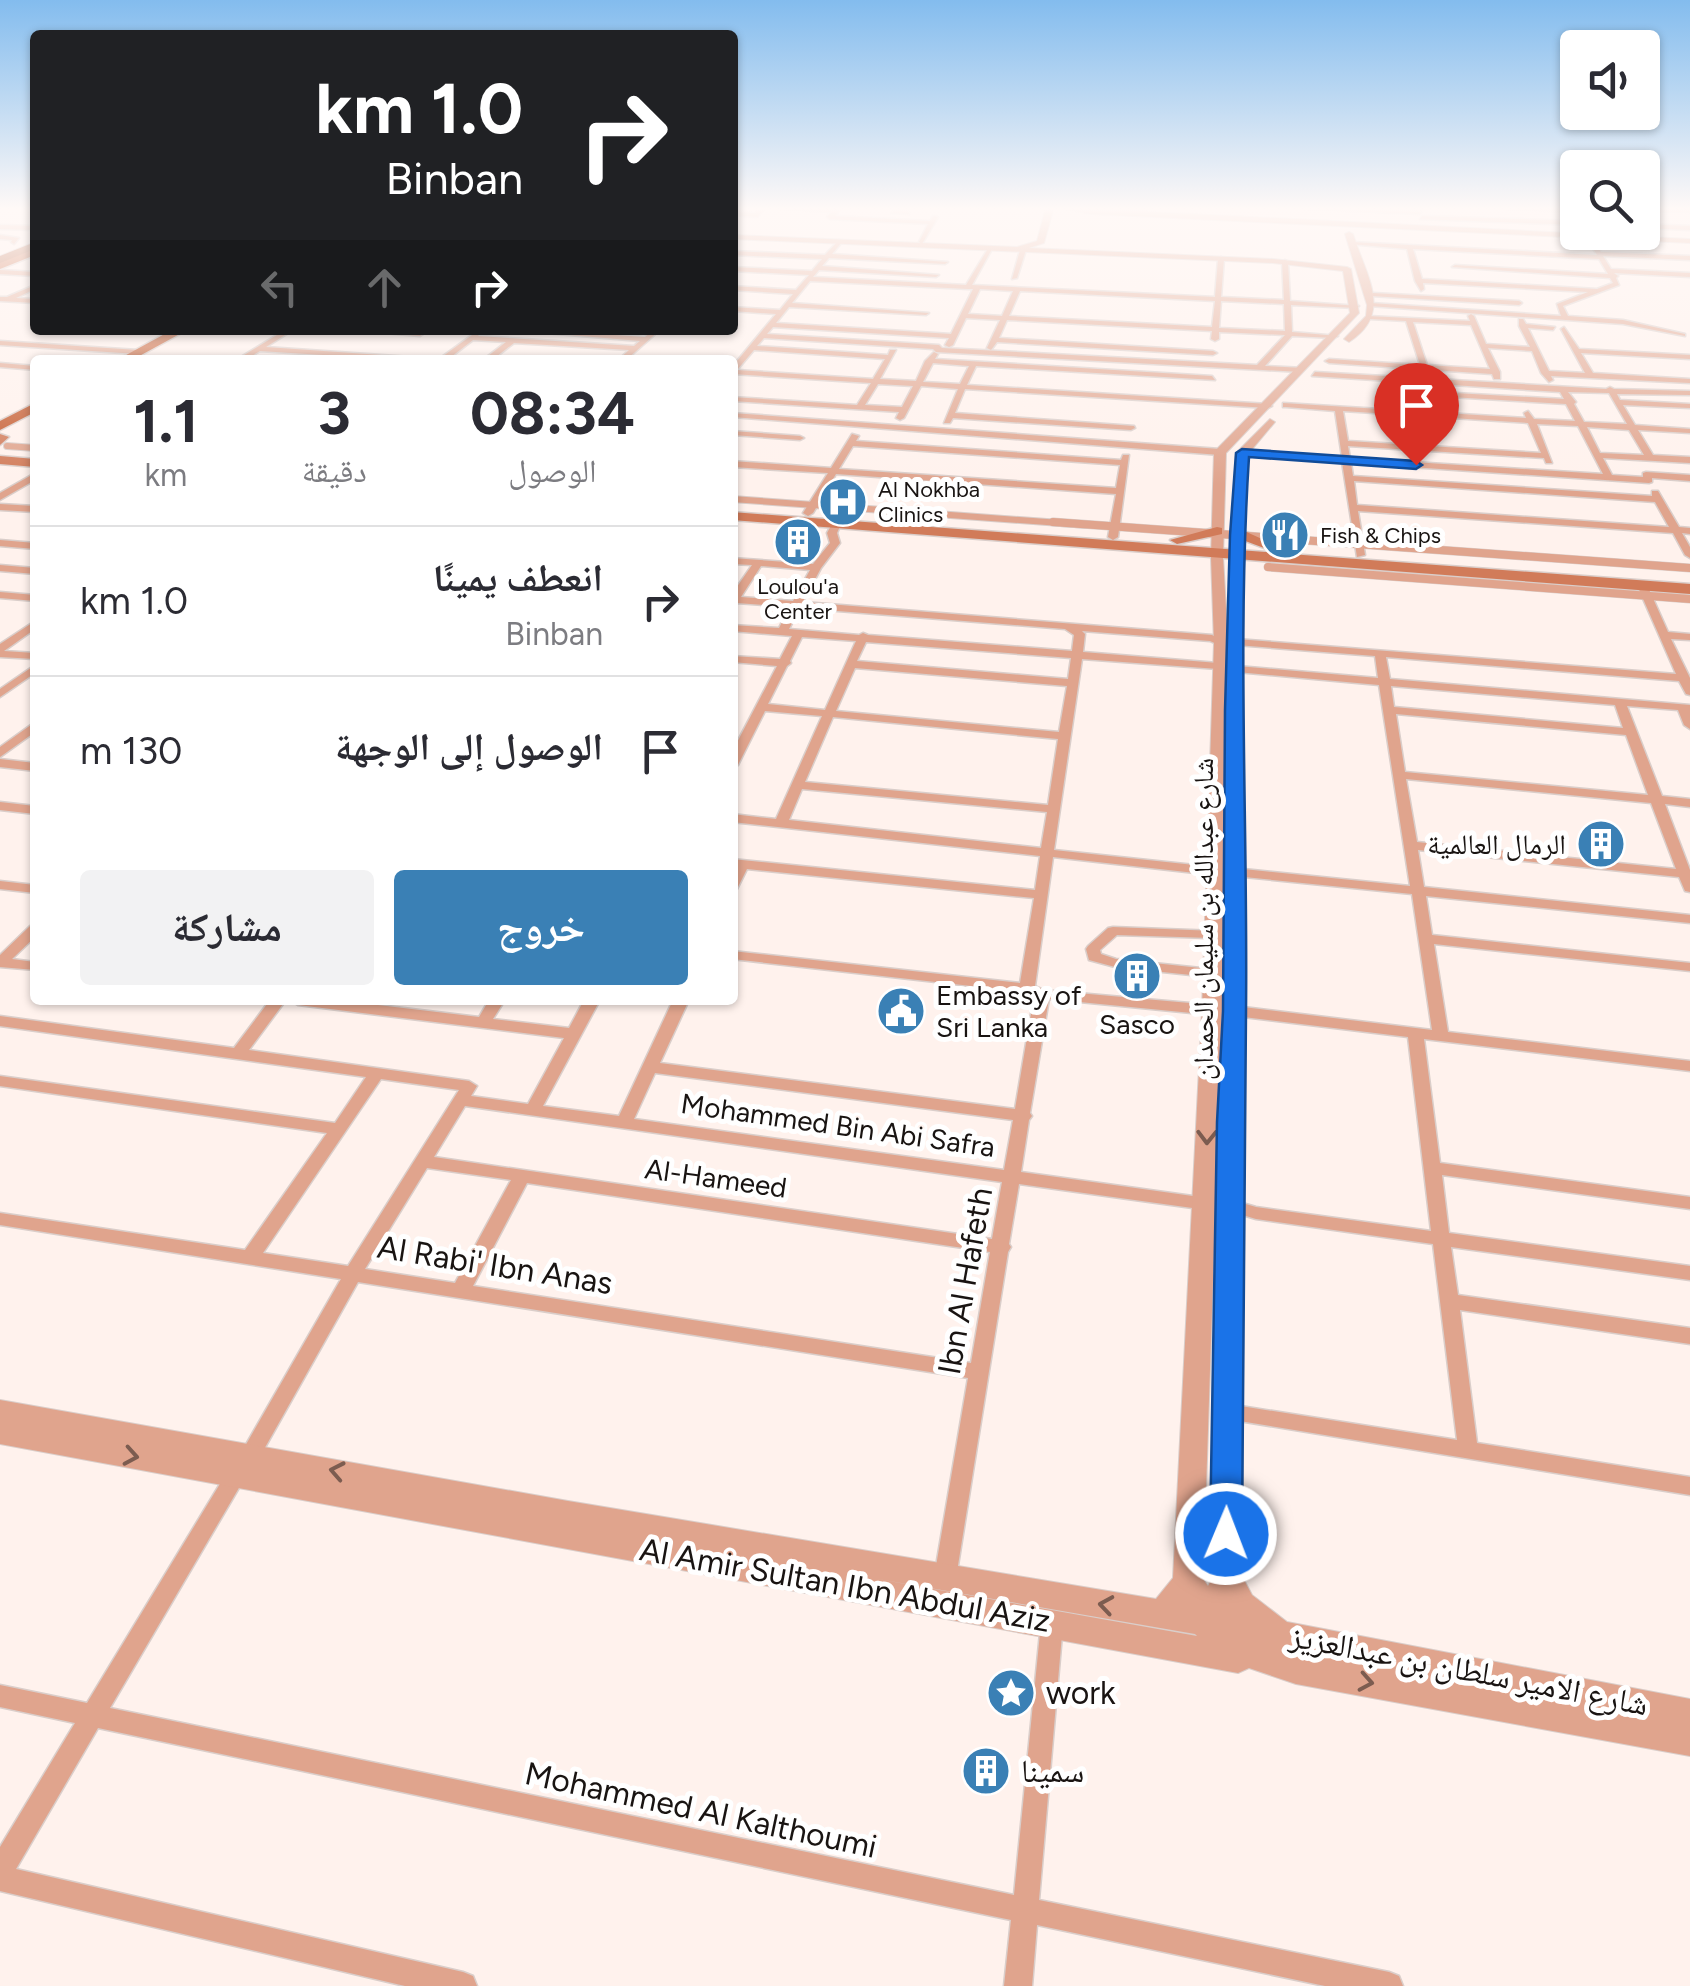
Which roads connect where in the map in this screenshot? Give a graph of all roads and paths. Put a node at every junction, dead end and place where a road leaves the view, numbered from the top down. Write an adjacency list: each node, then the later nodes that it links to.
1 (3, 300): 13 (street)
2 (792, 300): 21 (street)
3 (972, 300): 25 (street)
4 (1012, 300): 26 (street)
5 (1218, 300): 33 (street)
6 (1269, 300): 15 (street)
7 (1355, 300): 18 (street)
8 (1368, 300): 19 (street)
9 (1413, 300): 19 (street)
10 (1455, 300): 14 (street)
11 (1518, 300): 16 (street)
12 (1577, 300): 27 (street)
13 (30, 301)
14 (1480, 301): 16 (street)
15 (1287, 302): 18 (street); 41 (street)
16 (1519, 303): 24 (street)
17 (931, 304): 23 (street)
18 (1356, 306): 44 (street)
19 (1370, 306): 22 (street); 28 (street); 72 (street)
20 (738, 308): 21 (street)
21 (785, 308): 23 (street); 30 (street)
22 (1470, 312): 24 (street); 29 (street)
23 (926, 313): 34 (street)
24 (1522, 315): 27 (street); 31 (street)
25 (964, 316): 26 (street); 43 (street)
26 (1003, 318): 33 (street); 48 (street)
27 (1566, 318): 45 (street)
28 (1409, 320): 29 (street); 79 (street)
29 (1473, 322): 52 (street)
30 (771, 325): 34 (street); 42 (street)
31 (1522, 326): 32 (street); 55 (street)
32 (1564, 329): 45 (street); 58 (street)
33 (1216, 331): 41 (street); 60 (street)
34 (915, 334): 43 (street)
35 (176, 335): 62 (main road)
36 (282, 335): 56 (street)
37 (419, 335): 65 (street)
38 (475, 335): 46 (street)
39 (601, 335): 47 (street)
40 (650, 335): 47 (street)
41 (1289, 335): 44 (street); 78 (street)
42 (762, 336): 51 (street); 54 (street)
43 (954, 336): 57 (street)
44 (1334, 336): 80 (street)
45 (1687, 336)
46 (471, 338): 49 (street); 66 (street)
47 (646, 338): 53 (street)
48 (995, 340): 59 (street); 60 (street)
49 (512, 341): 53 (street); 67 (street)
50 (0, 343): 61 (street)
51 (898, 344): 57 (street); 69 (street)
52 (1486, 346): 55 (street); 82 (street)
53 (634, 348): 68 (street)
54 (752, 348): 69 (street); 75 (street)
55 (1532, 348): 83 (street)
56 (258, 349): 63 (street); 64 (street)
57 (941, 349): 59 (street); 71 (street)
58 (1577, 351): 70 (street); 85 (street)
59 (989, 352): 76 (street)
60 (1213, 353): 76 (street)
61 (131, 355)
62 (144, 355)
63 (248, 355)
64 (343, 355)
65 (389, 355)
66 (446, 355)
67 (494, 355)
68 (627, 355)
69 (890, 357): 88 (street)
70 (1690, 357)
71 (929, 361): 73 (street); 90 (street)
72 (1328, 361): 79 (street); 84 (street)
73 (973, 364): 86 (street); 91 (street)
74 (0, 365): 77 (street)
75 (738, 365)
76 (1213, 366): 78 (street); 86 (street)
77 (30, 368)
78 (1259, 368): 80 (street)
79 (1424, 368): 82 (street)
80 (1301, 370): 105 (street)
81 (738, 372): 88 (street)
82 (1496, 372): 92 (street)
83 (1544, 372): 85 (street); 93 (street)
84 (1315, 374): 87 (street); 104 (street)
85 (1590, 375): 89 (street)
86 (1212, 378): 101 (street)
87 (1377, 378): 92 (street); 95 (street)
88 (876, 381): 90 (street); 107 (street)
89 (1690, 381)
90 (918, 384): 91 (street); 108 (street)
91 (962, 386): 97 (street); 114 (street)
92 (1499, 386): 93 (street)
93 (1562, 389): 94 (street); 102 (street)
94 (1610, 389): 96 (street); 103 (street)
95 (1383, 391): 99 (street); 112 (street)
96 (1690, 394)
97 (1135, 398): 101 (street); 120 (street)
98 (738, 399): 100 (street)
99 (1523, 399): 102 (street); 116 (street)
100 (748, 400): 107 (street); 110 (street)
101 (1213, 402): 105 (street)
102 (1572, 402): 118 (street)
103 (1618, 402): 106 (street); 121 (street)
104 (1286, 405): 109 (street); 134 (street)
105 (1268, 406): 133 (street)
106 (1690, 406)
107 (860, 407): 108 (street)
108 (904, 410): 122 (street)
109 (1339, 410): 112 (street); 128 (street)
110 (738, 412)
111 (30, 413): 129 (main road)
112 (1389, 413): 116 (street)
113 (738, 415): 115 (street)
114 (950, 416): 120 (street); 125 (street)
115 (811, 421): 119 (street); 126 (street)
116 (1531, 422): 118 (street); 136 (street)
117 (30, 424): 129 (main road)
118 (1581, 425): 121 (street); 135 (street)
119 (860, 428): 122 (street); 127 (street)
120 (1130, 428): 131 (street)
121 (1632, 428): 123 (street); 137 (street)
122 (894, 430): 125 (street)
123 (1690, 431)
124 (738, 433): 126 (street)
125 (941, 434): 131 (street)
126 (800, 438): 143 (street)
127 (850, 442): 130 (street); 144 (street)
128 (1344, 443): 136 (street); 139 (street)
129 (2, 444): 132 (main road); 138 (main road)
130 (898, 446): 141 (street); 145 (street)
131 (1128, 446): 133 (street); 141 (street)
132 (30, 450)
133 (1220, 452): 171 (street)
134 (1242, 453): 139 (street); 171 (street, شارع عبدالله بن سليمان الحمدان)
135 (1597, 454): 137 (street); 147 (street)
136 (1546, 456): 146 (street)
137 (1650, 458): 140 (street)
138 (30, 460)
139 (1346, 460): 146 (street); 148 (street)
140 (1690, 460)
141 (1125, 463): 152 (street)
142 (738, 464): 143 (street)
143 (782, 468): 144 (street)
144 (832, 470): 145 (street); 161 (street)
145 (883, 474): 152 (street)
146 (1554, 474): 147 (street)
147 (1609, 477): 151 (street)
148 (1350, 478): 153 (street); 159 (street)
149 (1690, 478): 151 (street)
150 (30, 479): 154 (street)
151 (1648, 480): 155 (street)
152 (1118, 491): 168 (street)
153 (1603, 496): 155 (street); 165 (street)
154 (0, 497)
155 (1658, 499): 166 (street)
156 (738, 500): 161 (street)
157 (0, 506): 160 (street)
158 (738, 508): 161 (main road)
159 (1355, 508): 165 (street); 173 (street)
160 (30, 509)
161 (810, 509): 163 (main road); 168 (main road)
162 (738, 516): 163 (main road)
163 (760, 518): 164 (main road)
164 (836, 524): 170 (main road); 178 (street)
165 (1617, 526): 166 (street)
166 (1677, 530): 167 (street); 174 (street)
167 (1690, 531)
168 (1113, 532): 170 (main road); 171 (street)
169 (0, 543): 172 (street)
170 (1172, 545): 171 (main road)
171 (1227, 545): 173 (street); 175 (main road); 203 (street, شارع عبدالله بن سليمان الحمدان)
172 (30, 546)
173 (1360, 550): 175 (main road); 180 (street); 182 (main road)
174 (1690, 555)
175 (1276, 558): 184 (main road)
176 (738, 561): 177 (street)
177 (758, 563): 178 (street); 185 (street)
178 (816, 567): 190 (street)
179 (0, 568): 181 (street)
180 (1690, 568)
181 (30, 571)
182 (1690, 578)
183 (1690, 589): 184 (main road)
184 (1644, 590): 188 (street); 196 (street)
185 (738, 593)
186 (0, 594): 187 (street)
187 (30, 597)
188 (1690, 599)
189 (738, 601): 190 (street)
190 (798, 604): 191 (street); 195 (street)
191 (1065, 627): 201 (street); 203 (street)
192 (30, 628): 199 (street)
193 (738, 629): 195 (street)
194 (799, 632): 195 (street); 197 (street); 205 (street)
195 (782, 633)
196 (1664, 635): 198 (street); 208 (street)
197 (862, 636): 201 (street); 206 (street)
198 (1690, 637)
199 (0, 651): 202 (street)
200 (1380, 653): 203 (street); 208 (street); 209 (street)
201 (1076, 654): 203 (street); 210 (street, Ibn Al Hafeth)
202 (30, 655)
203 (1228, 655): 209 (street); 238 (street, شارع عبدالله بن سليمان الحمدان)
204 (738, 659): 205 (street)
205 (786, 663): 214 (street)
206 (851, 664): 210 (street); 217 (street)
207 (30, 672): 212 (street)
208 (1684, 678): 211 (street)
209 (1384, 681): 213 (street); 216 (street)
210 (1071, 682): 221 (street, Ibn Al Hafeth)
211 (1690, 692)
212 (0, 694)
213 (1620, 701): 215 (street); 220 (street)
214 (762, 707): 217 (street); 223 (street)
215 (1686, 707): 218 (street)
216 (1389, 710): 220 (street); 226 (street)
217 (827, 713): 221 (street); 227 (street)
218 (1690, 726)
219 (30, 730): 222 (street)
220 (1631, 732): 228 (street)
221 (1064, 736): 232 (street, Ibn Al Hafeth)
222 (0, 753)
223 (738, 753)
224 (0, 763): 225 (street)
225 (30, 766)
226 (1401, 775): 228 (street); 235 (street)
227 (798, 785): 232 (street); 234 (street)
228 (1657, 800): 229 (street); 239 (street)
229 (1690, 803)
230 (0, 806): 231 (street)
231 (30, 809)
232 (1052, 809): 236 (street, Ibn Al Hafeth)
233 (738, 819): 234 (street)
234 (781, 823): 236 (street)
235 (1411, 845): 239 (street); 242 (street)
236 (1047, 852): 238 (street); 243 (street, Ibn Al Hafeth)
237 (738, 864): 243 (street)
238 (1224, 871): 242 (street); 246 (street, شارع عبدالله بن سليمان الحمدان); 259 (street, شارع عبدالله بن سليمان الحمدان)
239 (1687, 881)
240 (0, 885): 241 (street)
241 (30, 888)
242 (1416, 890): 244 (street); 247 (street)
243 (1038, 894): 253 (street, Ibn Al Hafeth)
244 (1690, 919)
245 (30, 934): 249 (street)
246 (1211, 934): 252 (street, شارع عبدالله بن سليمان الحمدان); 252 (street)
247 (1425, 939): 251 (street); 264 (street)
248 (738, 956): 253 (street)
249 (1, 962): 250 (street)
250 (30, 965)
251 (1690, 968)
252 (1210, 972): 259 (street, شارع عبدالله بن سليمان الحمدان)
253 (1034, 991): 259 (street); 272 (street, Ibn Al Hafeth)
254 (274, 1005): 265 (street)
255 (337, 1005): 261 (street)
256 (494, 1005): 261 (street)
257 (589, 1005): 263 (street)
258 (679, 1005): 267 (street)
259 (1223, 1010): 262 (street); 280 (street, شارع عبدالله بن سليمان الحمدان, one-way to 280); 281 (street, شارع عبدالله بن سليمان الحمدان)
260 (0, 1021): 265 (street, Mohammed Bin Abi Safra)
261 (483, 1024): 263 (street)
262 (1415, 1033): 264 (street); 276 (street)
263 (574, 1034): 271 (street)
264 (1441, 1036): 266 (street)
265 (237, 1054): 268 (street, Mohammed Bin Abi Safra)
266 (1690, 1066)
267 (652, 1067): 272 (street); 273 (street)
268 (376, 1075): 270 (street, Mohammed Bin Abi Safra); 274 (street)
269 (0, 1081): 274 (street)
270 (466, 1093): 271 (street, Mohammed Bin Abi Safra); 275 (street)
271 (532, 1111): 273 (street, Mohammed Bin Abi Safra)
272 (1024, 1116): 278 (street, Ibn Al Hafeth)
273 (624, 1123): 278 (street, Mohammed Bin Abi Safra)
274 (339, 1130): 285 (street)
275 (422, 1161): 277 (street, Al-Hameed); 286 (street)
276 (1435, 1168): 279 (street); 283 (street)
277 (521, 1177): 284 (street, Al-Hameed); 288 (street)
278 (1013, 1178): 280 (street, Mohammed Bin Abi Safra); 284 (street, Ibn Al Hafeth)
279 (1690, 1202)
280 (1206, 1204): 300 (street, شارع عبدالله بن سليمان الحمدان)
281 (1232, 1206): 283 (street); 293 (street, شارع عبدالله بن سليمان الحمدان)
282 (0, 1219): 285 (street, Al Rabi' Ibn Anas)
283 (1442, 1239): 287 (street); 289 (street)
284 (1002, 1247): 291 (street, Ibn Al Hafeth)
285 (250, 1258): 286 (street, Al Rabi' Ibn Anas)
286 (354, 1272): 288 (street, Al Rabi' Ibn Anas); 296 (street)
287 (1690, 1272)
288 (461, 1290): 291 (street, Al Rabi' Ibn Anas)
289 (1450, 1300): 290 (street); 295 (street)
290 (1690, 1336)
291 (980, 1372): 298 (street, Ibn Al Hafeth)
292 (0, 1411): 296 (street, Al Amir Sultan Ibn Abdul Aziz)
293 (1228, 1412): 295 (street); 299 (street, شارع عبدالله بن سليمان الحمدان)
294 (0, 1433): 296 (street, Al Amir Sultan Ibn Abdul Aziz, one-way to 296)
295 (1468, 1450): 297 (street)
296 (243, 1465): 298 (street, Al Amir Sultan Ibn Abdul Aziz, one-way to 296); 301 (street, Al Amir Sultan Ibn Abdul Aziz); 308 (street)
297 (1690, 1486)
298 (946, 1578): 303 (street, Al Amir Sultan Ibn Abdul Aziz, one-way to 298)
299 (1228, 1579): 300 (street); 302 (street, شارع عبدالله بن سليمان الحمدان); 304 (street, شارع الامير سلطان بن عبدالعزيز)
300 (1188, 1583): 302 (street, شارع عبدالله بن سليمان الحمدان); 303 (street)
301 (1052, 1623): 303 (street, Al Amir Sultan Ibn Abdul Aziz); 312 (street)
302 (1208, 1625): 303 (street, Al Amir Sultan Ibn Abdul Aziz); 304 (street, Al Amir Sultan Ibn Abdul Aziz); 305 (street)
303 (1164, 1629): 305 (street, Al Amir Sultan Ibn Abdul Aziz)
304 (1280, 1634): 307 (street, شارع الامير سلطان بن عبدالعزيز)
305 (1307, 1671): 309 (street, Al Amir Sultan Ibn Abdul Aziz, one-way to 309)
306 (0, 1696): 308 (street, Mohammed Al Kalthoumi)
307 (1690, 1714)
308 (93, 1716): 310 (street); 312 (street, Mohammed Al Kalthoumi)
309 (1690, 1740)
310 (8, 1845): 311 (street)
311 (0, 1875): 313 (street)
312 (1023, 1910): 314 (street); 315 (street, Mohammed Al Kalthoumi)
313 (463, 1986)
314 (1018, 1986)
315 (1388, 1986)

